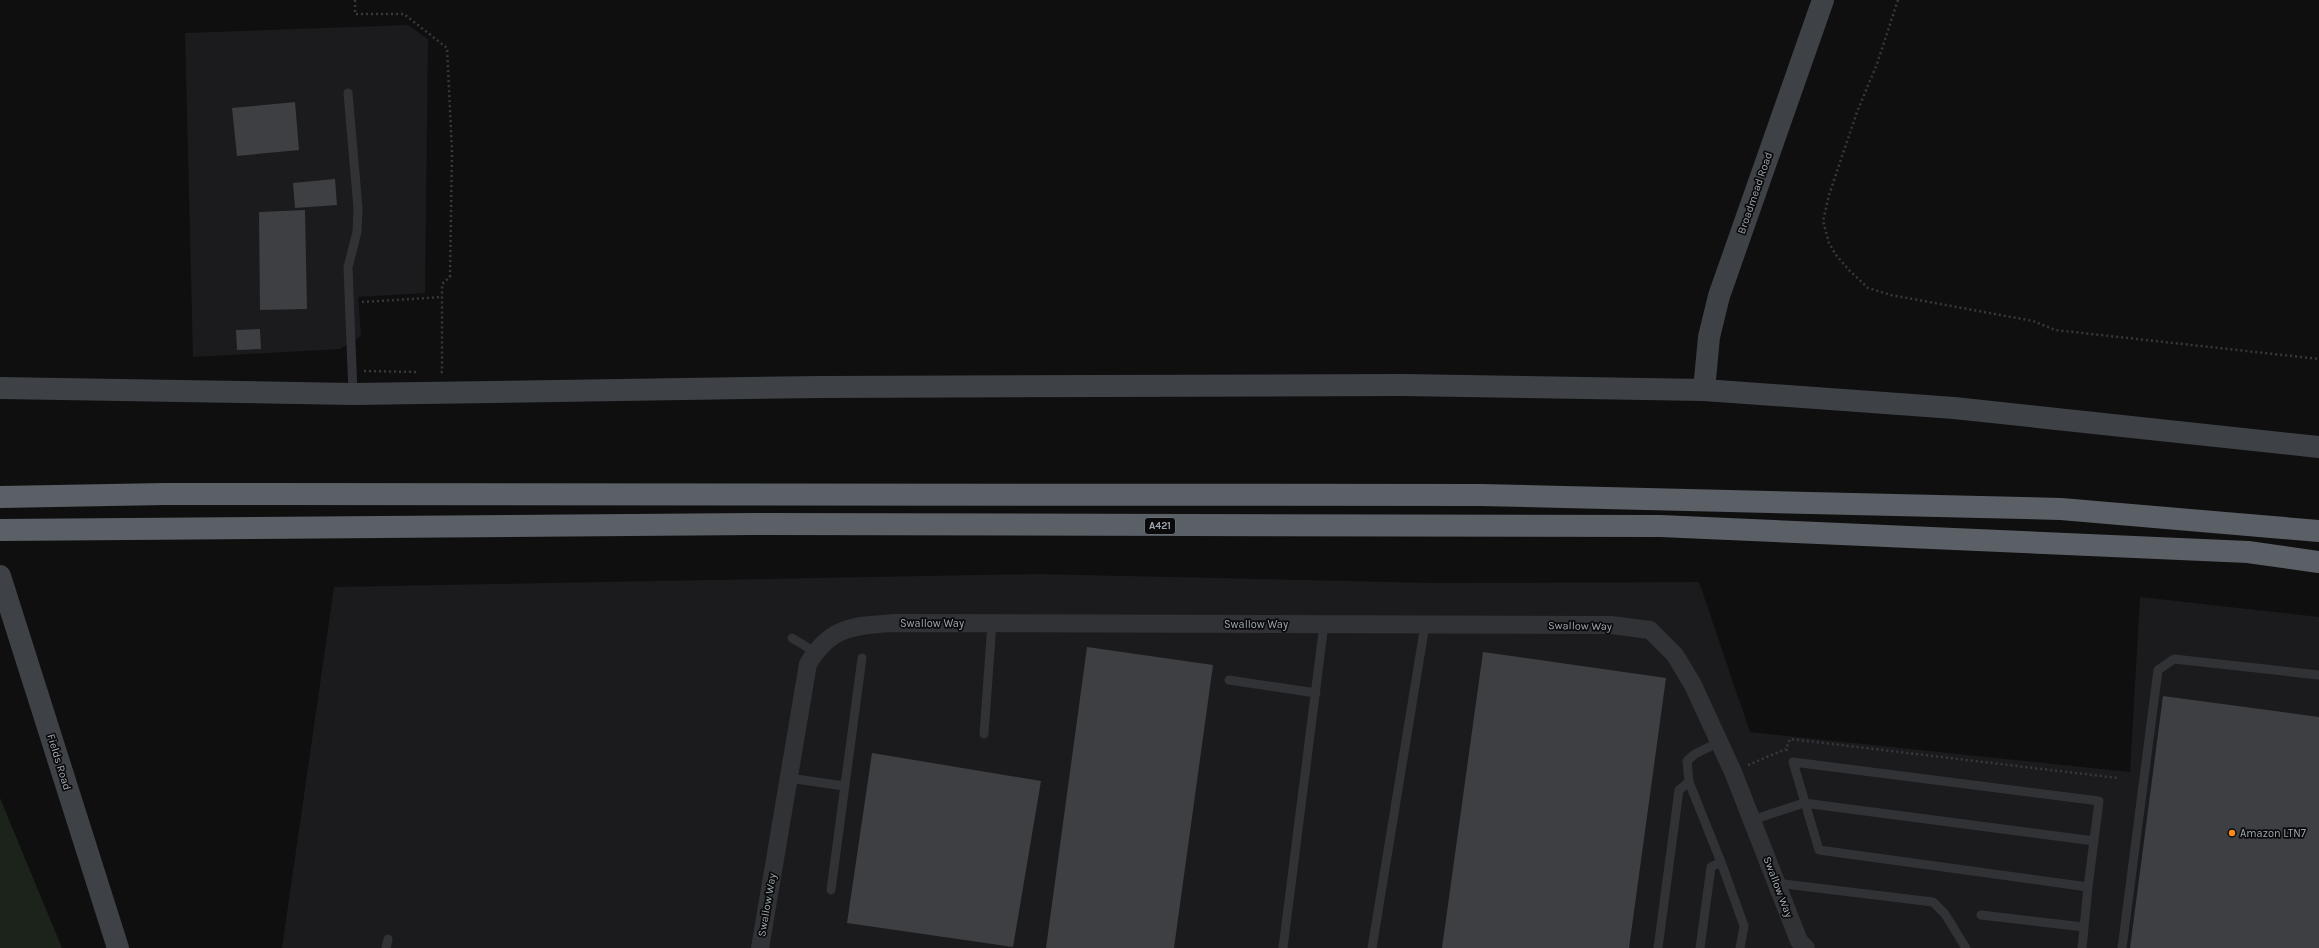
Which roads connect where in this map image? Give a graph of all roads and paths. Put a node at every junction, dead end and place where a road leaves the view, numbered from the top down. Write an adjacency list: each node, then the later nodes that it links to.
1 (355, 0): 5 (path)
2 (1823, 0): 12 (street, Broadmead Road)
3 (1898, 0): 7 (path)
4 (348, 93): 6 (lane)
5 (442, 297): 6 (path); 10 (path)
6 (350, 303): 8 (lane)
7 (2319, 359)
8 (354, 371): 9 (path); 13 (lane)
9 (420, 372)
10 (435, 372)
11 (0, 388): 13 (street)
12 (1704, 390): 13 (street); 14 (street)
13 (353, 394)
14 (2319, 447)
15 (0, 497): 17 (highway)
16 (0, 530): 18 (highway, A421)
17 (2319, 531)
18 (2319, 562)
19 (0, 576): 47 (street, Fields Road)
20 (992, 623): 21 (street, Swallow Way); 24 (street, Swallow Way); 29 (lane)
21 (1324, 624): 22 (street, Swallow Way); 28 (lane)
22 (1425, 625): 30 (street, Swallow Way); 50 (lane)
23 (792, 638): 24 (lane)
24 (815, 652): 34 (street, Swallow Way)
25 (862, 658): 37 (lane)
26 (2319, 675): 57 (lane)
27 (1230, 680): 28 (lane)
28 (1316, 693): 49 (lane)
29 (984, 734)
30 (1719, 742): 33 (street, Swallow Way); 36 (lane)
31 (1786, 749): 32 (path); 33 (path); 35 (path)
32 (1793, 762): 38 (lane); 40 (lane)
33 (1733, 772): 39 (street, Swallow Way)
34 (789, 778): 37 (lane); 48 (street, Swallow Way)
35 (2118, 778)
36 (1688, 782): 41 (lane); 51 (lane)
37 (844, 786): 44 (lane)
38 (1804, 803): 39 (lane); 40 (lane); 43 (lane)
39 (1752, 820): 42 (street, Swallow Way)
40 (2094, 841): 43 (lane)
41 (1721, 862): 52 (lane); 53 (lane)
42 (1776, 883): 54 (street, Swallow Way); 55 (lane)
43 (2088, 887): 46 (lane)
44 (831, 890)
45 (1981, 915): 46 (lane)
46 (2084, 927): 56 (lane)
47 (118, 948)
48 (760, 948)
49 (1283, 948)
50 (1372, 948)
51 (1658, 948)
52 (1700, 948)
53 (1740, 948)
54 (1806, 948)
55 (1966, 948)
56 (2082, 948)
57 (2122, 948)

